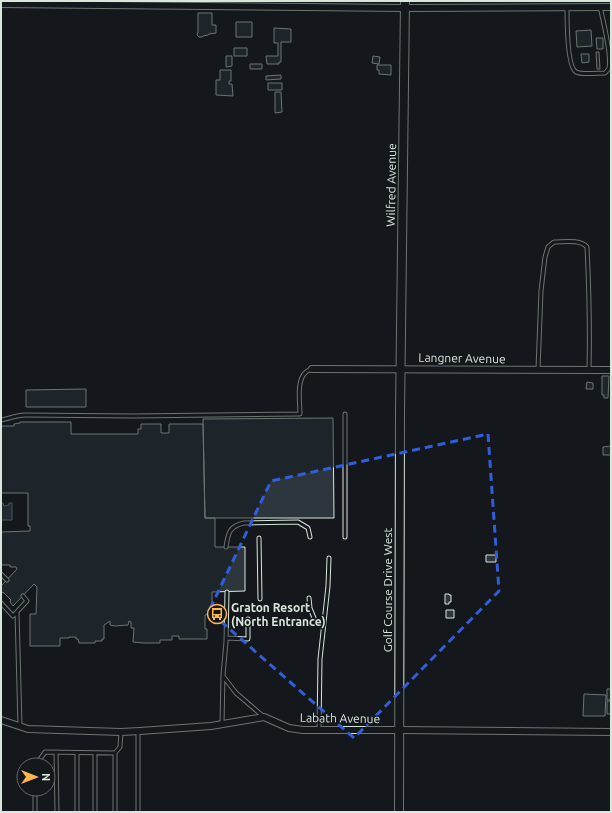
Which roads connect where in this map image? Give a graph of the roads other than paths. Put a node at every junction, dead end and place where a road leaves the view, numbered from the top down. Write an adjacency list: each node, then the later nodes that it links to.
1 (1, 4): 2 (street)
2 (405, 4): 3 (street); 7 (street, Wilfred Avenue)
3 (567, 7): 4 (street); 4 (lane)
4 (600, 7): 5 (street)
5 (611, 7)
6 (312, 369): 7 (street, Langner Avenue); 12 (lane)
7 (400, 369): 8 (street, Langner Avenue); 35 (street, Golf Course Drive West)
8 (538, 370): 9 (street, Langner Avenue); 9 (lane)
9 (589, 370): 10 (street, Langner Avenue)
10 (611, 370)
11 (345, 414): 14 (lane)
12 (1, 420)
13 (310, 537): 16 (lane)
14 (345, 537)
15 (259, 538): 23 (lane)
16 (226, 547)
17 (329, 558): 34 (lane)
18 (1, 574): 19 (lane)
19 (7, 580)
20 (227, 592): 28 (lane)
21 (23, 596): 25 (lane)
22 (310, 598): 26 (lane)
23 (260, 599)
24 (1, 603): 25 (lane)
25 (17, 612): 33 (lane)
26 (314, 618)
27 (248, 619): 28 (lane)
28 (226, 638): 29 (lane)
29 (223, 675): 30 (lane); 32 (lane)
30 (264, 717): 32 (street); 34 (street, Labath Avenue)
31 (1, 720): 33 (street)
32 (222, 724): 36 (street)
33 (20, 726): 37 (street)
34 (319, 730): 35 (street, Labath Avenue)
35 (399, 730): 38 (street, Labath Avenue); 51 (street, Golf Course Drive West)
36 (138, 731): 37 (street); 50 (lane)
37 (121, 732): 42 (lane)
38 (611, 732)
39 (56, 752): 40 (lane); 43 (lane); 46 (lane)
40 (77, 753): 41 (lane); 47 (lane)
41 (95, 753): 42 (lane); 48 (lane)
42 (115, 753): 49 (lane)
43 (42, 757)
44 (35, 797): 45 (lane)
45 (35, 812)
46 (57, 812)
47 (77, 812)
48 (95, 812)
49 (115, 812)
50 (138, 812)
51 (399, 812)

